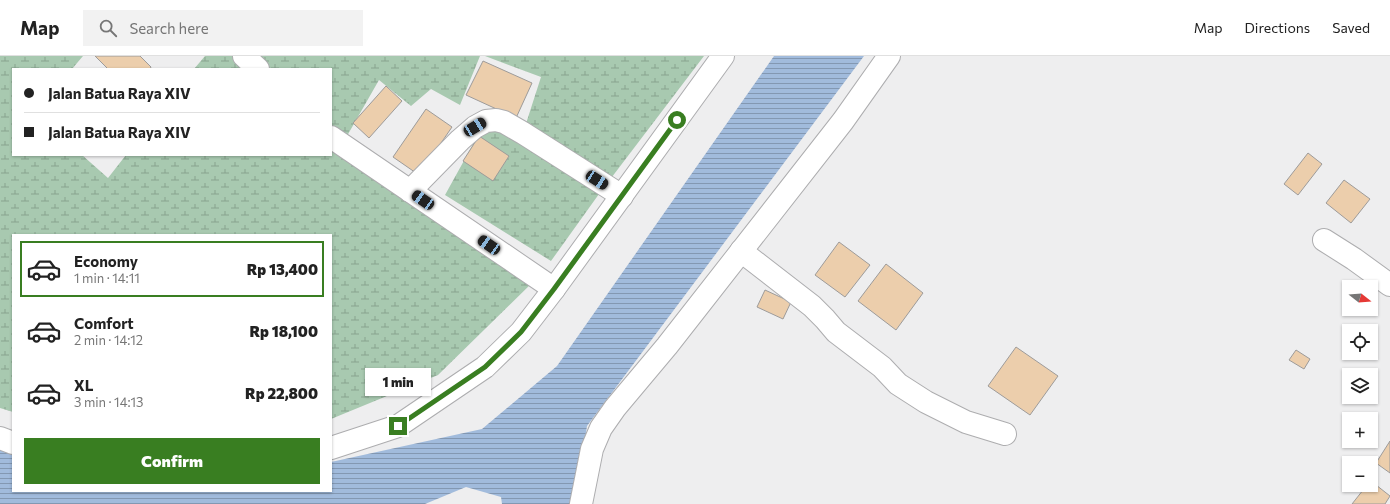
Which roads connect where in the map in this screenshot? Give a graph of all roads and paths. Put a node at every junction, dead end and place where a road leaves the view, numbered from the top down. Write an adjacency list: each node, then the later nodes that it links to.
1 (244, 56): 4 (street)
2 (723, 56): 7 (street)
3 (889, 56): 9 (street)
4 (257, 68)
5 (333, 139): 6 (street)
6 (410, 192): 7 (street); 11 (street)
7 (622, 196): 11 (street)
8 (1324, 240): 10 (street)
9 (741, 251): 12 (street); 16 (street)
10 (1390, 285)
11 (554, 289): 15 (street)
12 (1005, 434)
13 (0, 438): 14 (street)
14 (12, 443)
15 (332, 448)
16 (581, 504)

